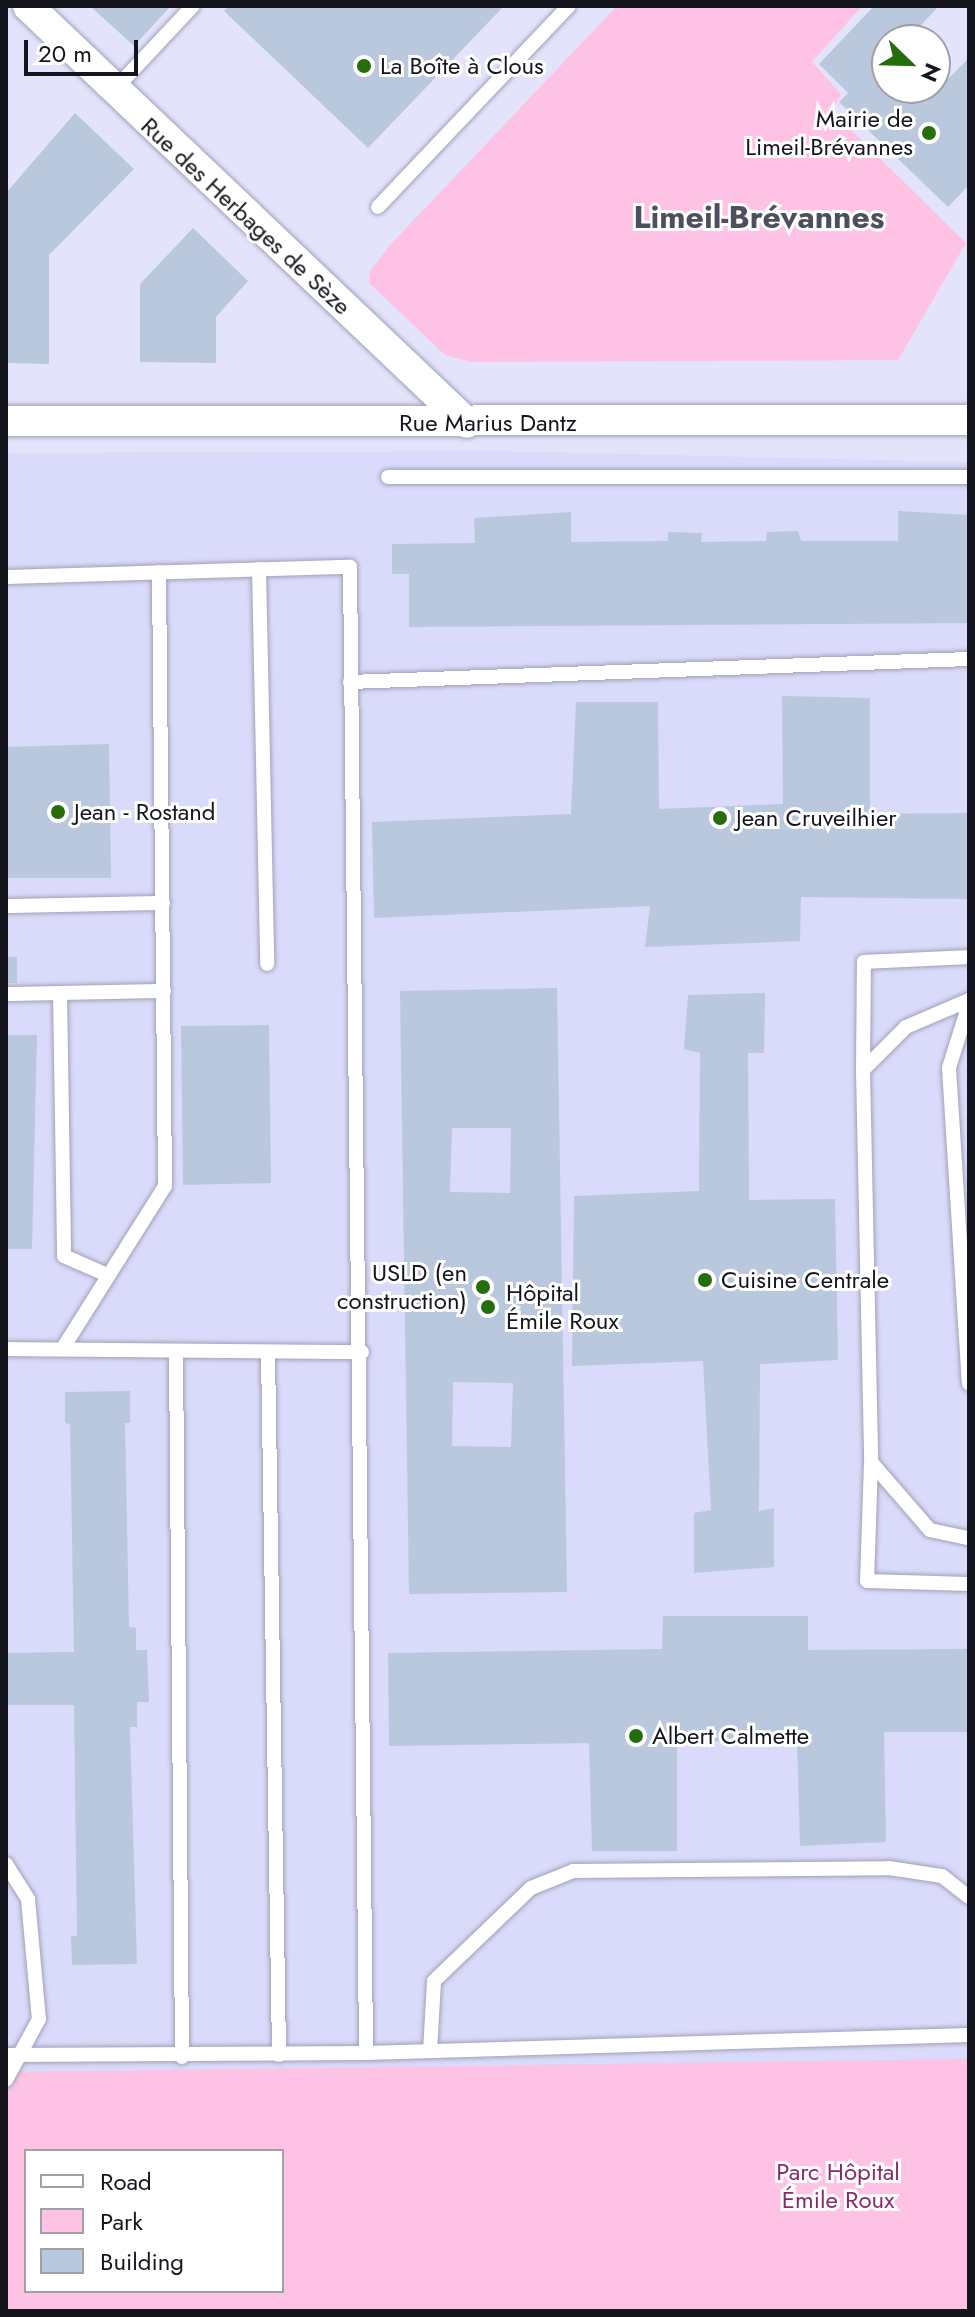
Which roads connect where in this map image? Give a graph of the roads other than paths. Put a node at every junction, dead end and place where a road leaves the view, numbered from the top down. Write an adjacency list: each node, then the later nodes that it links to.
1 (28, 6): 4 (street, Rue des Herbages de Sèze)
2 (193, 6): 4 (lane)
3 (569, 6): 5 (lane)
4 (114, 90): 8 (street, Rue des Herbages de Sèze)
5 (378, 207)
6 (969, 420): 8 (street, Rue Marius Dantz)
7 (6, 421): 8 (street, Rue Marius Dantz)
8 (467, 423)
9 (388, 477): 10 (lane)
10 (969, 477)
11 (259, 569): 12 (lane); 15 (lane); 19 (lane)
12 (159, 572): 13 (lane); 16 (lane)
13 (6, 577)
14 (969, 659): 15 (lane)
15 (350, 682): 30 (lane)
16 (163, 903): 17 (lane); 20 (lane)
17 (6, 906)
18 (969, 957): 24 (lane)
19 (267, 964)
20 (164, 991): 21 (lane); 25 (lane)
21 (60, 993): 22 (lane); 25 (lane)
22 (6, 994)
23 (969, 1002): 24 (lane); 31 (lane)
24 (863, 1070): 32 (lane)
25 (105, 1274): 26 (lane)
26 (63, 1348): 27 (lane); 28 (lane)
27 (6, 1349)
28 (176, 1352): 29 (lane); 42 (lane)
29 (268, 1352): 30 (lane); 41 (lane)
30 (362, 1352): 39 (lane)
31 (969, 1383)
32 (871, 1462): 33 (lane); 34 (lane)
33 (969, 1538)
34 (969, 1584)
35 (6, 1864): 40 (lane)
36 (969, 1897): 38 (lane)
37 (969, 2035): 38 (lane)
38 (430, 2051): 39 (lane)
39 (366, 2053): 41 (lane)
40 (14, 2055): 42 (lane); 43 (lane)
41 (279, 2055): 42 (lane)
42 (182, 2057)
43 (6, 2080)

